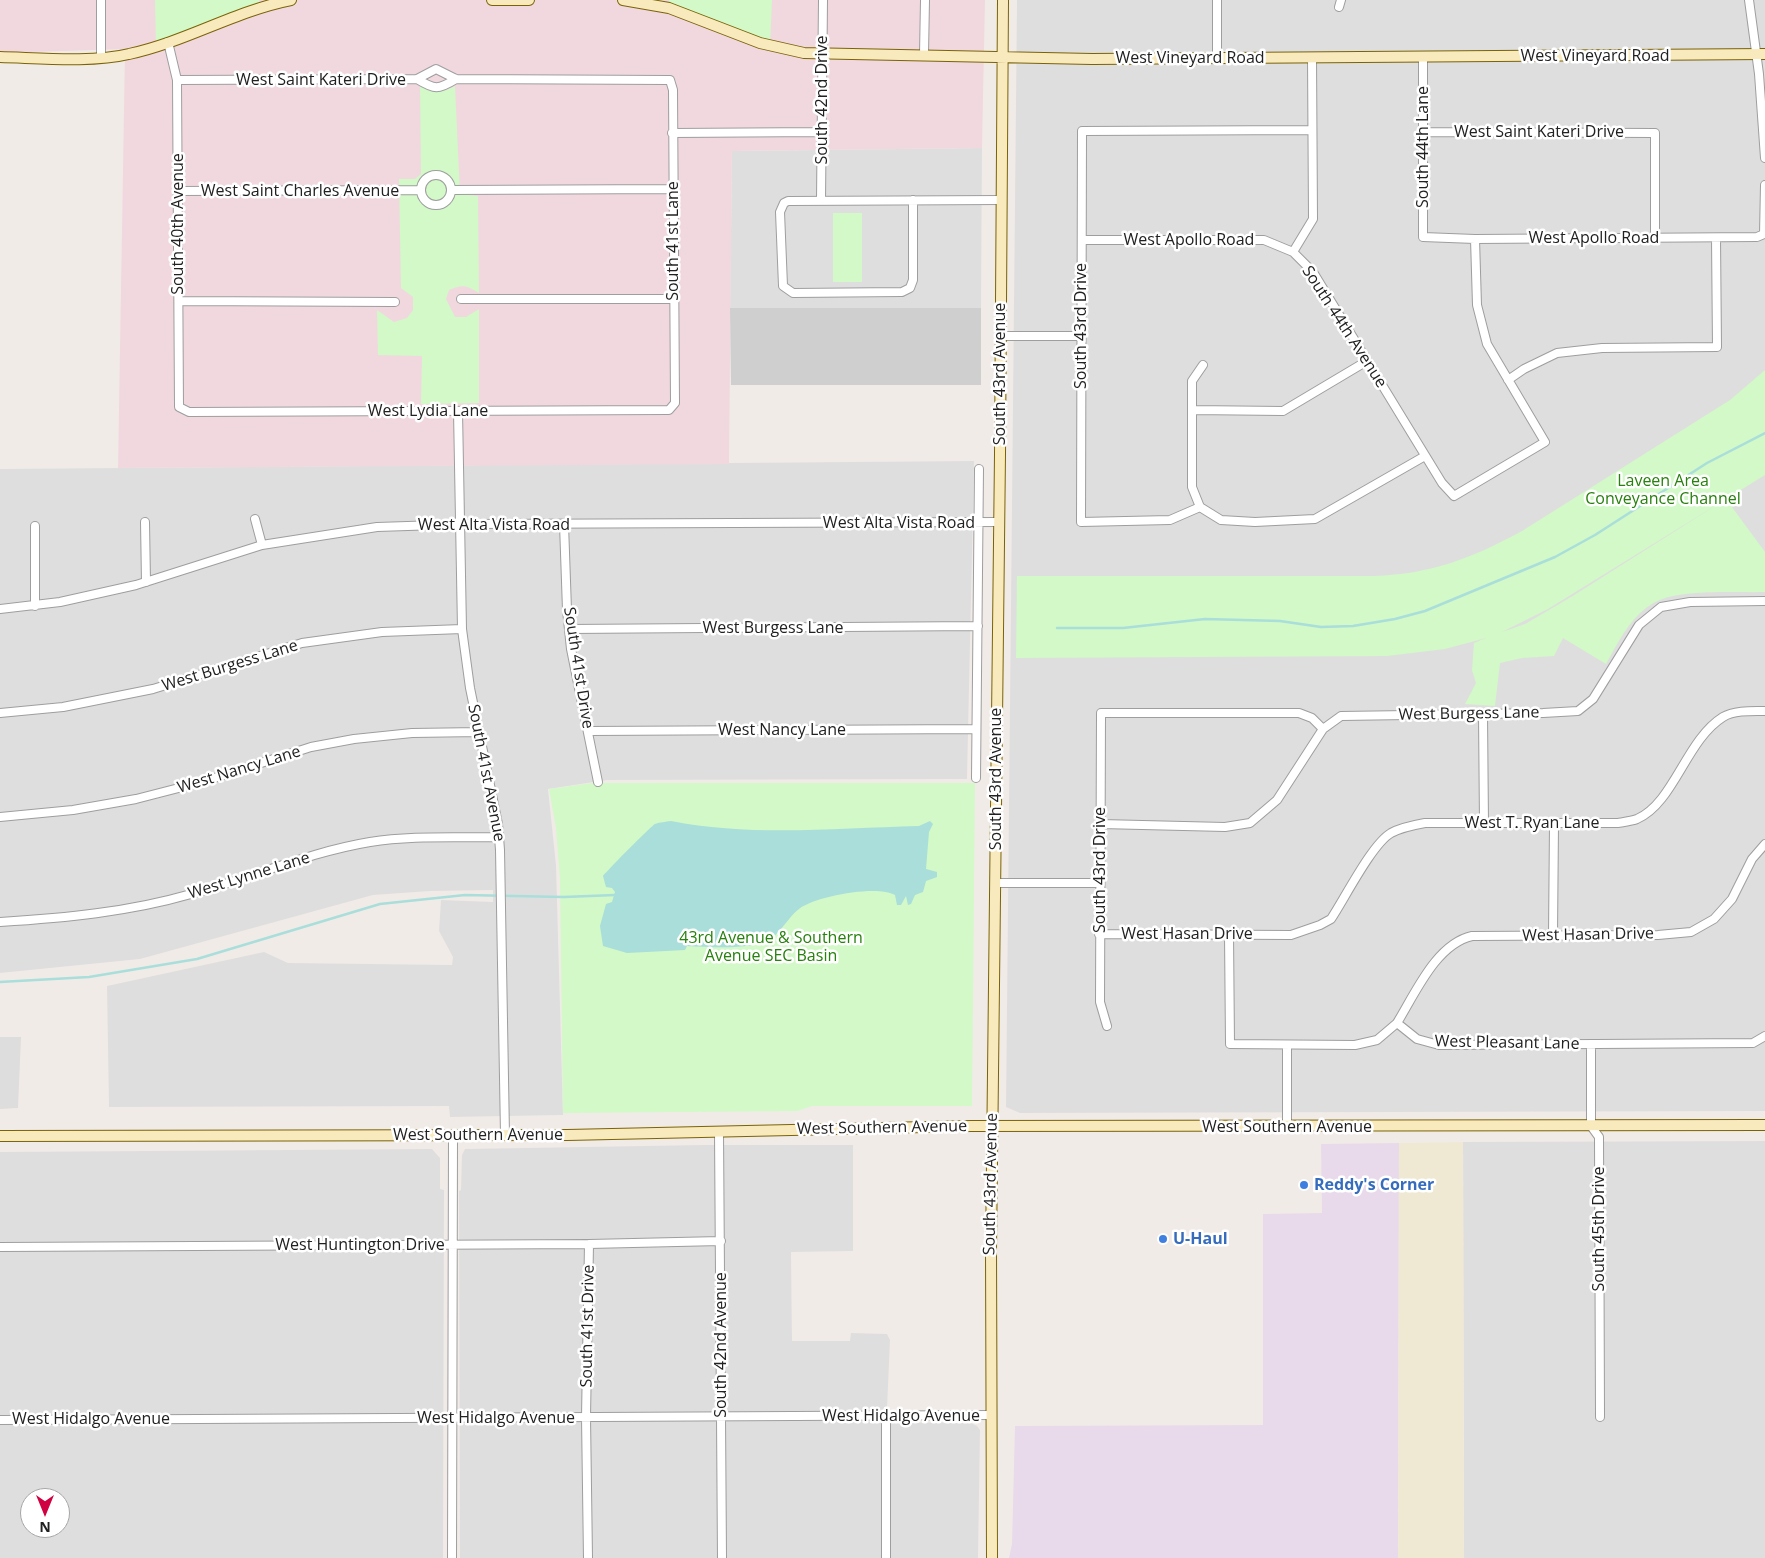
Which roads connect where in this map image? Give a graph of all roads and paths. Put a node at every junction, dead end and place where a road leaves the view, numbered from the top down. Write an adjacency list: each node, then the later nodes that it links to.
1 (101, 0): 20 (street)
2 (292, 0): 12 (main road)
3 (492, 0): 4 (main road)
4 (513, 0): 5 (main road)
5 (529, 0)
6 (623, 0): 13 (main road, West Vineyard Road)
7 (822, 0): 13 (street, South 42nd Drive)
8 (925, 0): 14 (street)
9 (1003, 0): 17 (main road, South 43rd Avenue)
10 (1217, 0): 21 (street)
11 (1750, 0): 15 (street)
12 (168, 42): 20 (main road); 24 (street, South 40th Avenue)
13 (822, 53): 14 (main road, West Vineyard Road); 28 (street, South 42nd Drive)
14 (924, 54): 17 (main road, West Vineyard Road)
15 (1761, 54): 19 (main road, West Vineyard Road); 30 (street)
16 (0, 57): 20 (main road)
17 (1002, 57): 21 (main road, West Vineyard Road); 38 (main road, South 43rd Avenue)
18 (1312, 57): 19 (main road, West Vineyard Road); 21 (main road, West Vineyard Road); 26 (street, South 44th Avenue)
19 (1423, 57): 29 (street, South 44th Lane)
20 (101, 58)
21 (1217, 58)
22 (417, 79): 23 (street); 23 (street, West Saint Kateri Drive); 24 (street, West Saint Kateri Drive)
23 (456, 79): 25 (street, West Saint Kateri Drive)
24 (177, 80): 35 (street, South 40th Avenue)
25 (670, 80): 27 (street, South 41st Lane)
26 (1312, 130): 44 (street, South 43rd Drive); 45 (street, South 44th Avenue)
27 (672, 132): 28 (street); 32 (street, South 41st Lane)
28 (821, 132): 36 (street, South 42nd Drive)
29 (1424, 132): 40 (street, South 44th Lane); 41 (street, West Saint Kateri Drive)
30 (1765, 158)
31 (1765, 185): 39 (street)
32 (673, 188): 34 (street); 47 (street, South 41st Lane)
33 (421, 190): 34 (street, West Saint Charles Avenue); 34 (street, West Saint Charles Avenue); 35 (street, West Saint Charles Avenue)
34 (451, 190)
35 (178, 191): 48 (street, South 40th Avenue)
36 (821, 200): 37 (street); 37 (street)
37 (914, 200): 38 (street)
38 (1002, 200): 50 (main road, South 43rd Avenue)
39 (1764, 234): 42 (street, West Apollo Road)
40 (1423, 237): 43 (street, West Apollo Road)
41 (1655, 238): 42 (street, West Apollo Road); 43 (street, West Apollo Road)
42 (1716, 238): 54 (street)
43 (1475, 239): 54 (street)
44 (1082, 240): 45 (street, West Apollo Road); 51 (street, South 43rd Drive)
45 (1293, 252): 52 (street, South 44th Avenue)
46 (461, 300): 47 (street)
47 (674, 300): 55 (street, South 41st Lane)
48 (178, 301): 49 (street); 56 (street, South 40th Avenue)
49 (395, 302)
50 (1000, 336): 51 (street); 65 (main road, South 43rd Avenue)
51 (1082, 336): 61 (street, South 43rd Drive)
52 (1367, 361): 57 (street); 59 (street, South 44th Avenue)
53 (1203, 365): 57 (street)
54 (1508, 380): 59 (street, South 44th Avenue)
55 (675, 403): 58 (street, West Lydia Lane)
56 (179, 407): 58 (street, West Lydia Lane)
57 (1192, 410): 61 (street)
58 (458, 411): 66 (street, South 41st Avenue)
59 (1426, 456): 61 (street)
60 (979, 469): 64 (street, South 43rd Avenue)
61 (1200, 507)
62 (255, 518): 69 (street)
63 (144, 522): 70 (street)
64 (978, 522): 65 (street, West Alta Vista Road); 67 (street, West Alta Vista Road); 74 (street, South 43rd Avenue)
65 (999, 522): 92 (main road, South 43rd Avenue)
66 (459, 524): 67 (street, West Alta Vista Road); 69 (street, West Alta Vista Road); 75 (street, South 41st Avenue)
67 (564, 524): 76 (street, South 41st Drive)
68 (35, 526): 72 (street)
69 (262, 545): 70 (street, West Alta Vista Road)
70 (146, 582): 72 (street, West Alta Vista Road)
71 (1765, 601): 79 (street, West Burgess Lane)
72 (35, 606): 73 (street, West Alta Vista Road)
73 (0, 609)
74 (978, 626): 76 (street, West Burgess Lane); 80 (street, South 43rd Avenue)
75 (462, 629): 78 (street, West Burgess Lane); 83 (street, South 41st Avenue)
76 (569, 629): 82 (street, South 41st Drive)
77 (1765, 711): 89 (street, West T. Ryan Lane)
78 (0, 713)
79 (1483, 714): 81 (street, West Burgess Lane); 88 (street)
80 (976, 729): 82 (street, West Nancy Lane); 84 (street, South 43rd Avenue)
81 (1323, 729): 87 (street); 87 (street, South 43rd Drive)
82 (588, 731): 85 (street, South 41st Drive)
83 (480, 732): 86 (street, West Nancy Lane); 90 (street, South 41st Avenue)
84 (976, 778)
85 (598, 782)
86 (0, 817)
87 (1101, 824): 93 (street, South 43rd Drive)
88 (1484, 824): 89 (street, West T. Ryan Lane); 94 (street, West T. Ryan Lane)
89 (1554, 824): 98 (street)
90 (499, 837): 95 (street, West Lynne Lane); 109 (street, South 41st Avenue)
91 (1765, 844): 98 (street, West Hasan Drive)
92 (996, 883): 93 (street); 104 (main road, South 43rd Avenue)
93 (1100, 883): 96 (street, South 43rd Drive)
94 (1331, 919): 97 (street, West Hasan Drive)
95 (0, 922)
96 (1100, 934): 97 (street, West Hasan Drive); 100 (street, South 43rd Drive)
97 (1229, 934): 103 (street)
98 (1552, 935): 99 (street, West Hasan Drive)
99 (1397, 1023): 102 (street, West Pleasant Lane); 103 (street)
100 (1107, 1026)
101 (1765, 1036): 102 (street, West Pleasant Lane)
102 (1591, 1044): 105 (street, South 45th Drive)
103 (1288, 1045): 107 (street)
104 (992, 1126): 107 (main road, West Southern Avenue); 108 (main road, West Southern Avenue); 117 (main road, South 43rd Avenue)
105 (1591, 1126): 106 (main road, West Southern Avenue); 107 (main road, West Southern Avenue); 120 (street, South 45th Drive)
106 (1765, 1126)
107 (1287, 1127)
108 (719, 1132): 109 (main road, West Southern Avenue); 112 (street, South 42nd Avenue)
109 (505, 1135): 111 (main road, West Southern Avenue)
110 (0, 1136): 111 (main road, West Southern Avenue)
111 (453, 1136): 113 (street)
112 (721, 1241): 114 (street, West Huntington Drive); 118 (street, South 42nd Avenue)
113 (452, 1244): 114 (street, West Huntington Drive); 115 (street, West Huntington Drive); 121 (street)
114 (589, 1244): 119 (street, South 41st Drive)
115 (0, 1247)
116 (886, 1415): 117 (street, West Hidalgo Avenue); 118 (street, West Hidalgo Avenue); 126 (street)
117 (992, 1415): 127 (main road, South 43rd Avenue)
118 (721, 1416): 119 (street, West Hidalgo Avenue); 125 (street, South 42nd Avenue)
119 (586, 1417): 121 (street, West Hidalgo Avenue); 124 (street, South 41st Drive)
120 (1600, 1417)
121 (452, 1418): 122 (street, West Hidalgo Avenue); 123 (street)
122 (0, 1420)
123 (452, 1558)
124 (588, 1558)
125 (722, 1558)
126 (886, 1558)
127 (992, 1558)

